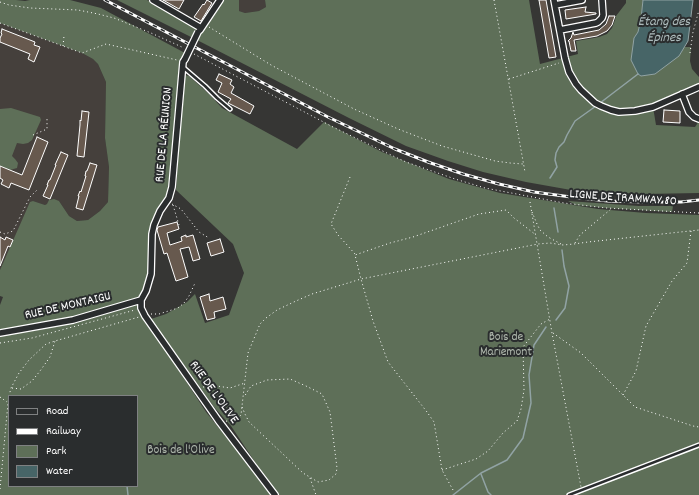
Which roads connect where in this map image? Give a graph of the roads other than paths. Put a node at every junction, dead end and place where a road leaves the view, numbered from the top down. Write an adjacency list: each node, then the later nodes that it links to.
1 (153, 0): 6 (street)
2 (220, 0): 6 (street, RUE DE LA RÉUNION)
3 (582, 0): 5 (street)
4 (602, 0): 7 (street)
5 (555, 2): 7 (street)
6 (201, 28): 8 (street, RUE DE LA RÉUNION, bridge)
7 (560, 30): 11 (street)
8 (184, 63): 12 (lane); 14 (street, RUE DE LA RÉUNION)
9 (699, 83): 10 (street)
10 (697, 88): 11 (street)
11 (682, 94): 13 (street)
12 (230, 109)
13 (699, 119)
14 (141, 300): 15 (street, RUE DE MONTAIGU); 17 (street, RUE DE L'OLIVE)
15 (0, 333)
16 (699, 445): 18 (lane)
17 (275, 495)
18 (569, 495)

